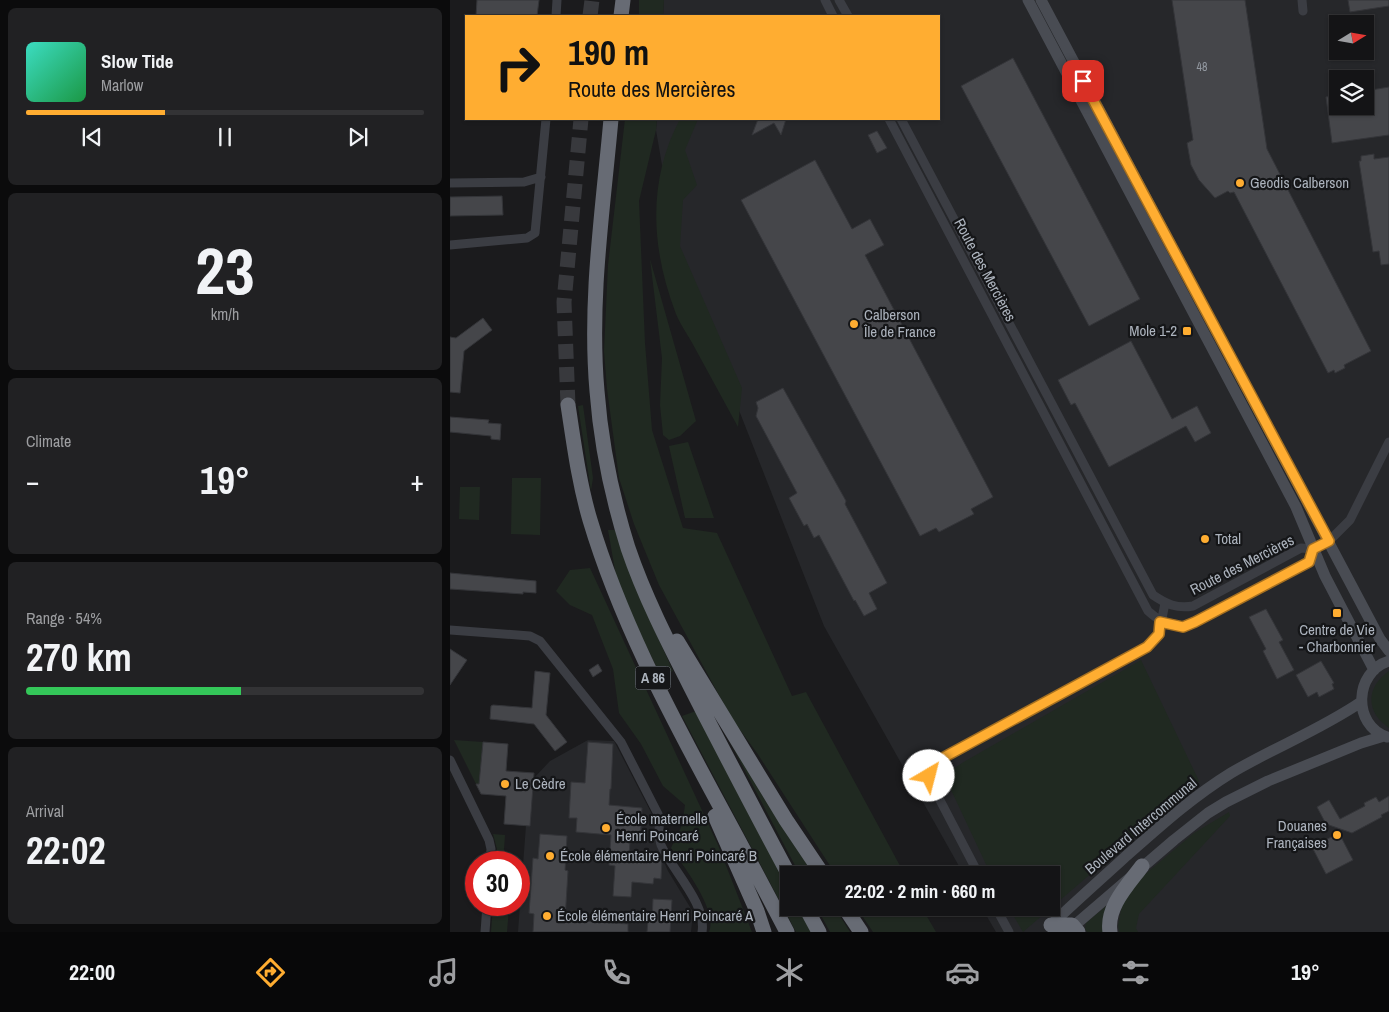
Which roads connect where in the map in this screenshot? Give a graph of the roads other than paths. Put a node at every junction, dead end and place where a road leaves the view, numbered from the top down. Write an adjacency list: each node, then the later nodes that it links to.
1 (557, 0): 9 (street)
2 (623, 0): 10 (highway)
3 (825, 0): 11 (street)
4 (839, 0): 12 (street)
5 (1028, 0): 23 (main road)
6 (1041, 0): 22 (main road)
7 (1302, 0): 8 (street)
8 (1303, 11)
9 (556, 15)
10 (621, 15)
11 (833, 15)
12 (847, 15)
13 (546, 120): 17 (street)
14 (611, 120): 24 (highway, A 86)
15 (890, 120): 26 (street, Route des Mercières)
16 (902, 120): 25 (street, Route des Mercières)
17 (541, 177): 18 (street); 19 (street)
18 (450, 183)
19 (450, 245)
20 (568, 405): 34 (highway, A 86)
21 (1389, 442): 22 (street)
22 (1329, 541): 23 (street); 28 (main road)
23 (1313, 549): 25 (street, Route des Mercières); 26 (street, Route des Mercières); 30 (main road)
24 (649, 600): 36 (highway, A 86); 37 (highway)
25 (1165, 603): 26 (street)
26 (1160, 622): 38 (street)
27 (450, 630): 47 (street)
28 (1389, 651)
29 (1389, 661): 30 (main road)
30 (1374, 670): 31 (main road)
31 (1361, 702): 32 (main road); 44 (main road, Boulevard Intercommunal)
32 (1386, 737): 39 (main road, Boulevard Intercommunal)
33 (450, 760): 35 (street)
34 (714, 795): 48 (highway); 49 (highway, A 86)
35 (491, 851)
36 (784, 866)
37 (817, 866)
38 (974, 866)
39 (1142, 866): 45 (main road, Boulevard Intercommunal); 53 (highway)
40 (486, 916): 46 (street)
41 (810, 916): 50 (highway)
42 (850, 916): 51 (highway)
43 (1000, 916): 52 (street)
44 (1051, 924): 45 (highway)
45 (1072, 930)
46 (485, 932)
47 (702, 932)
48 (764, 932)
49 (787, 932)
50 (819, 932)
51 (861, 932)
52 (1009, 932)
53 (1110, 932)

